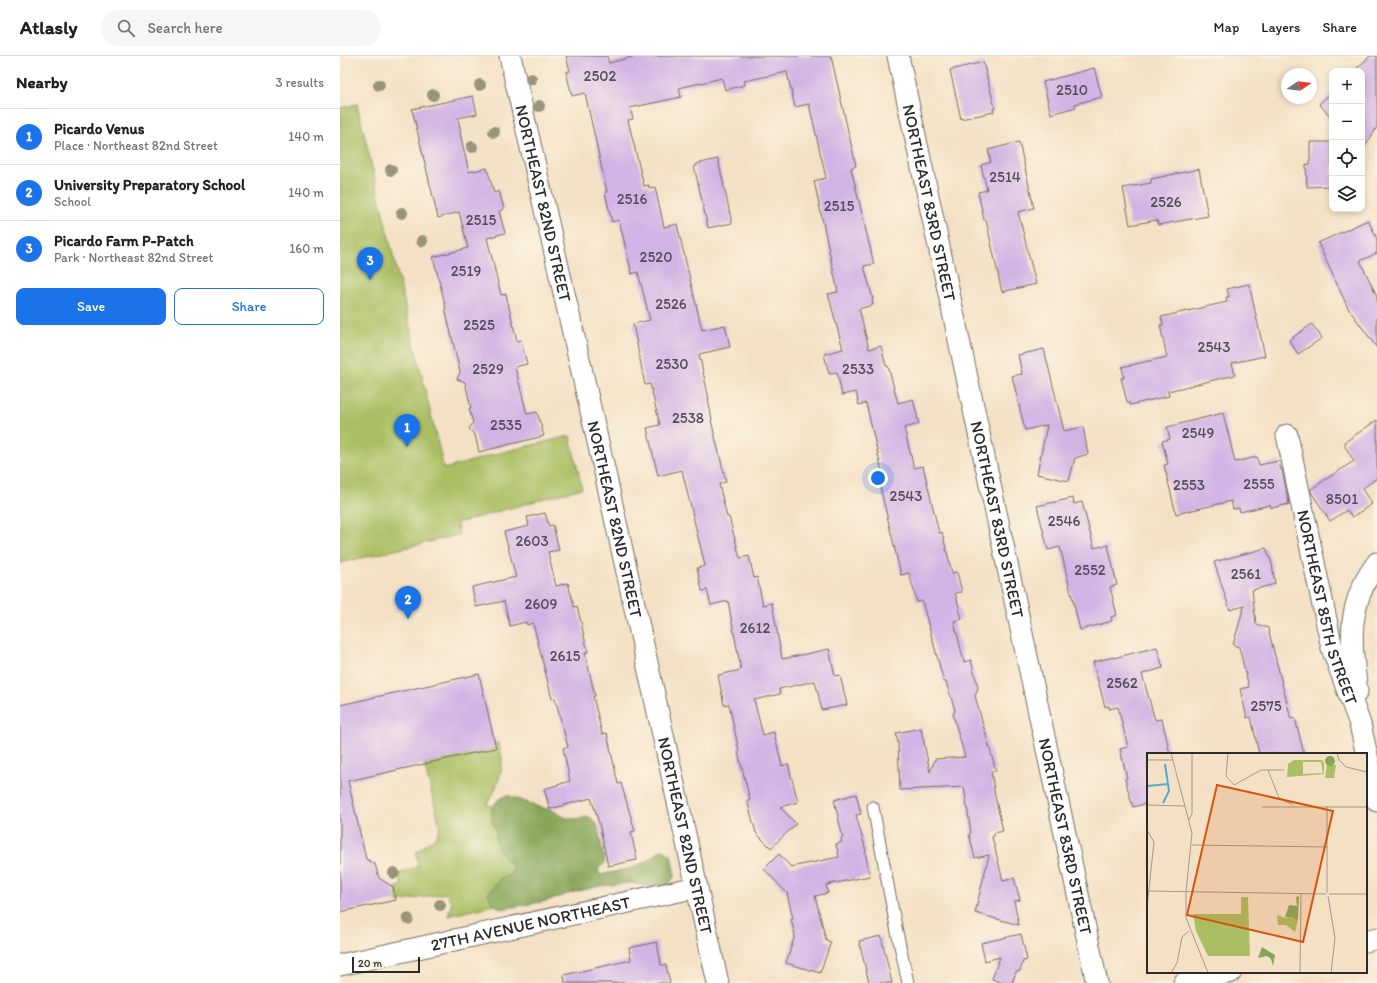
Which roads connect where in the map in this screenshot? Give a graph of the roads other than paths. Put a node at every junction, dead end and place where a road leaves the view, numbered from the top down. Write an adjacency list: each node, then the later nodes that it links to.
1 (510, 56): 10 (street, NORTHEAST 82ND STREET)
2 (898, 56): 17 (street, NORTHEAST 83RD STREET)
3 (1287, 435): 5 (street, NORTHEAST 85TH STREET)
4 (1377, 562): 5 (street)
5 (1360, 724): 6 (street, NORTHEAST 85TH STREET)
6 (1367, 753)
7 (1367, 755): 8 (street, NORTHEAST 85TH STREET)
8 (1376, 795)
9 (873, 806): 16 (lane)
10 (698, 887): 13 (street, 27TH AVENUE NORTHEAST); 15 (street, NORTHEAST 82ND STREET)
11 (1377, 938): 12 (street)
12 (1367, 941)
13 (340, 965)
14 (1228, 973): 18 (street)
15 (718, 983)
16 (908, 983)
17 (1097, 983)
18 (1184, 983)

